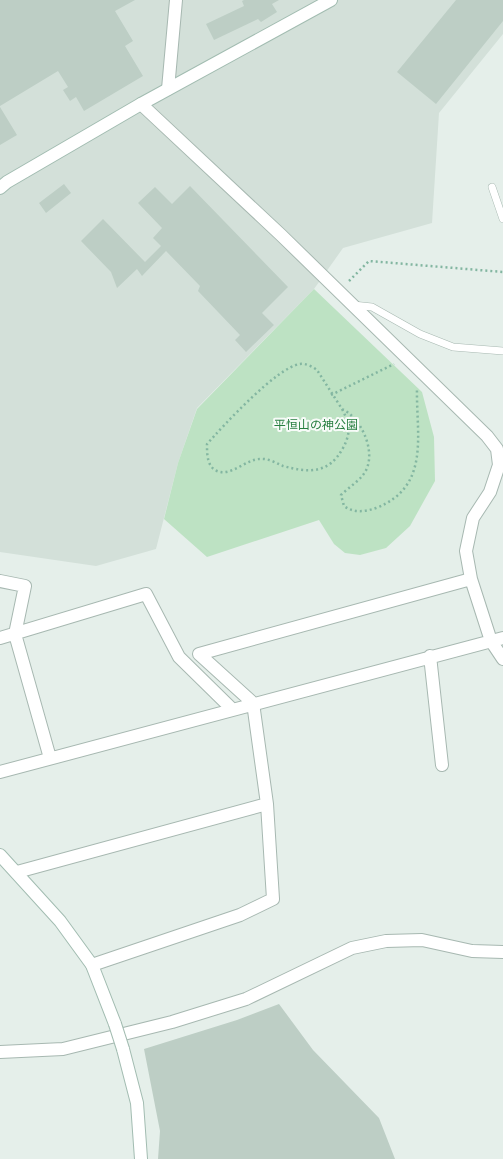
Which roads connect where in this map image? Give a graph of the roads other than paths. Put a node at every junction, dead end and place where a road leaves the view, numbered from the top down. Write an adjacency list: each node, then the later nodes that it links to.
1 (176, 0): 3 (street)
2 (331, 0): 3 (street)
3 (168, 89): 4 (street)
4 (141, 104): 6 (street); 8 (street)
5 (492, 187): 7 (lane)
6 (0, 188)
7 (503, 219)
8 (352, 305): 9 (lane); 10 (street)
9 (503, 351)
10 (471, 579): 14 (street); 17 (street)
11 (0, 581): 12 (street)
12 (14, 634): 13 (street); 18 (street); 19 (street)
13 (0, 638)
14 (497, 639): 15 (street); 16 (street)
15 (430, 656): 17 (street); 20 (street)
16 (503, 659)
17 (253, 703): 18 (street); 22 (street)
18 (232, 709): 19 (street)
19 (50, 758): 21 (street)
20 (442, 765)
21 (0, 772)
22 (267, 804): 24 (street); 26 (street)
23 (0, 855): 24 (street)
24 (17, 872): 26 (street)
25 (503, 952): 27 (street)
26 (92, 965): 28 (street, bridge)
27 (0, 1052)
28 (141, 1159)

